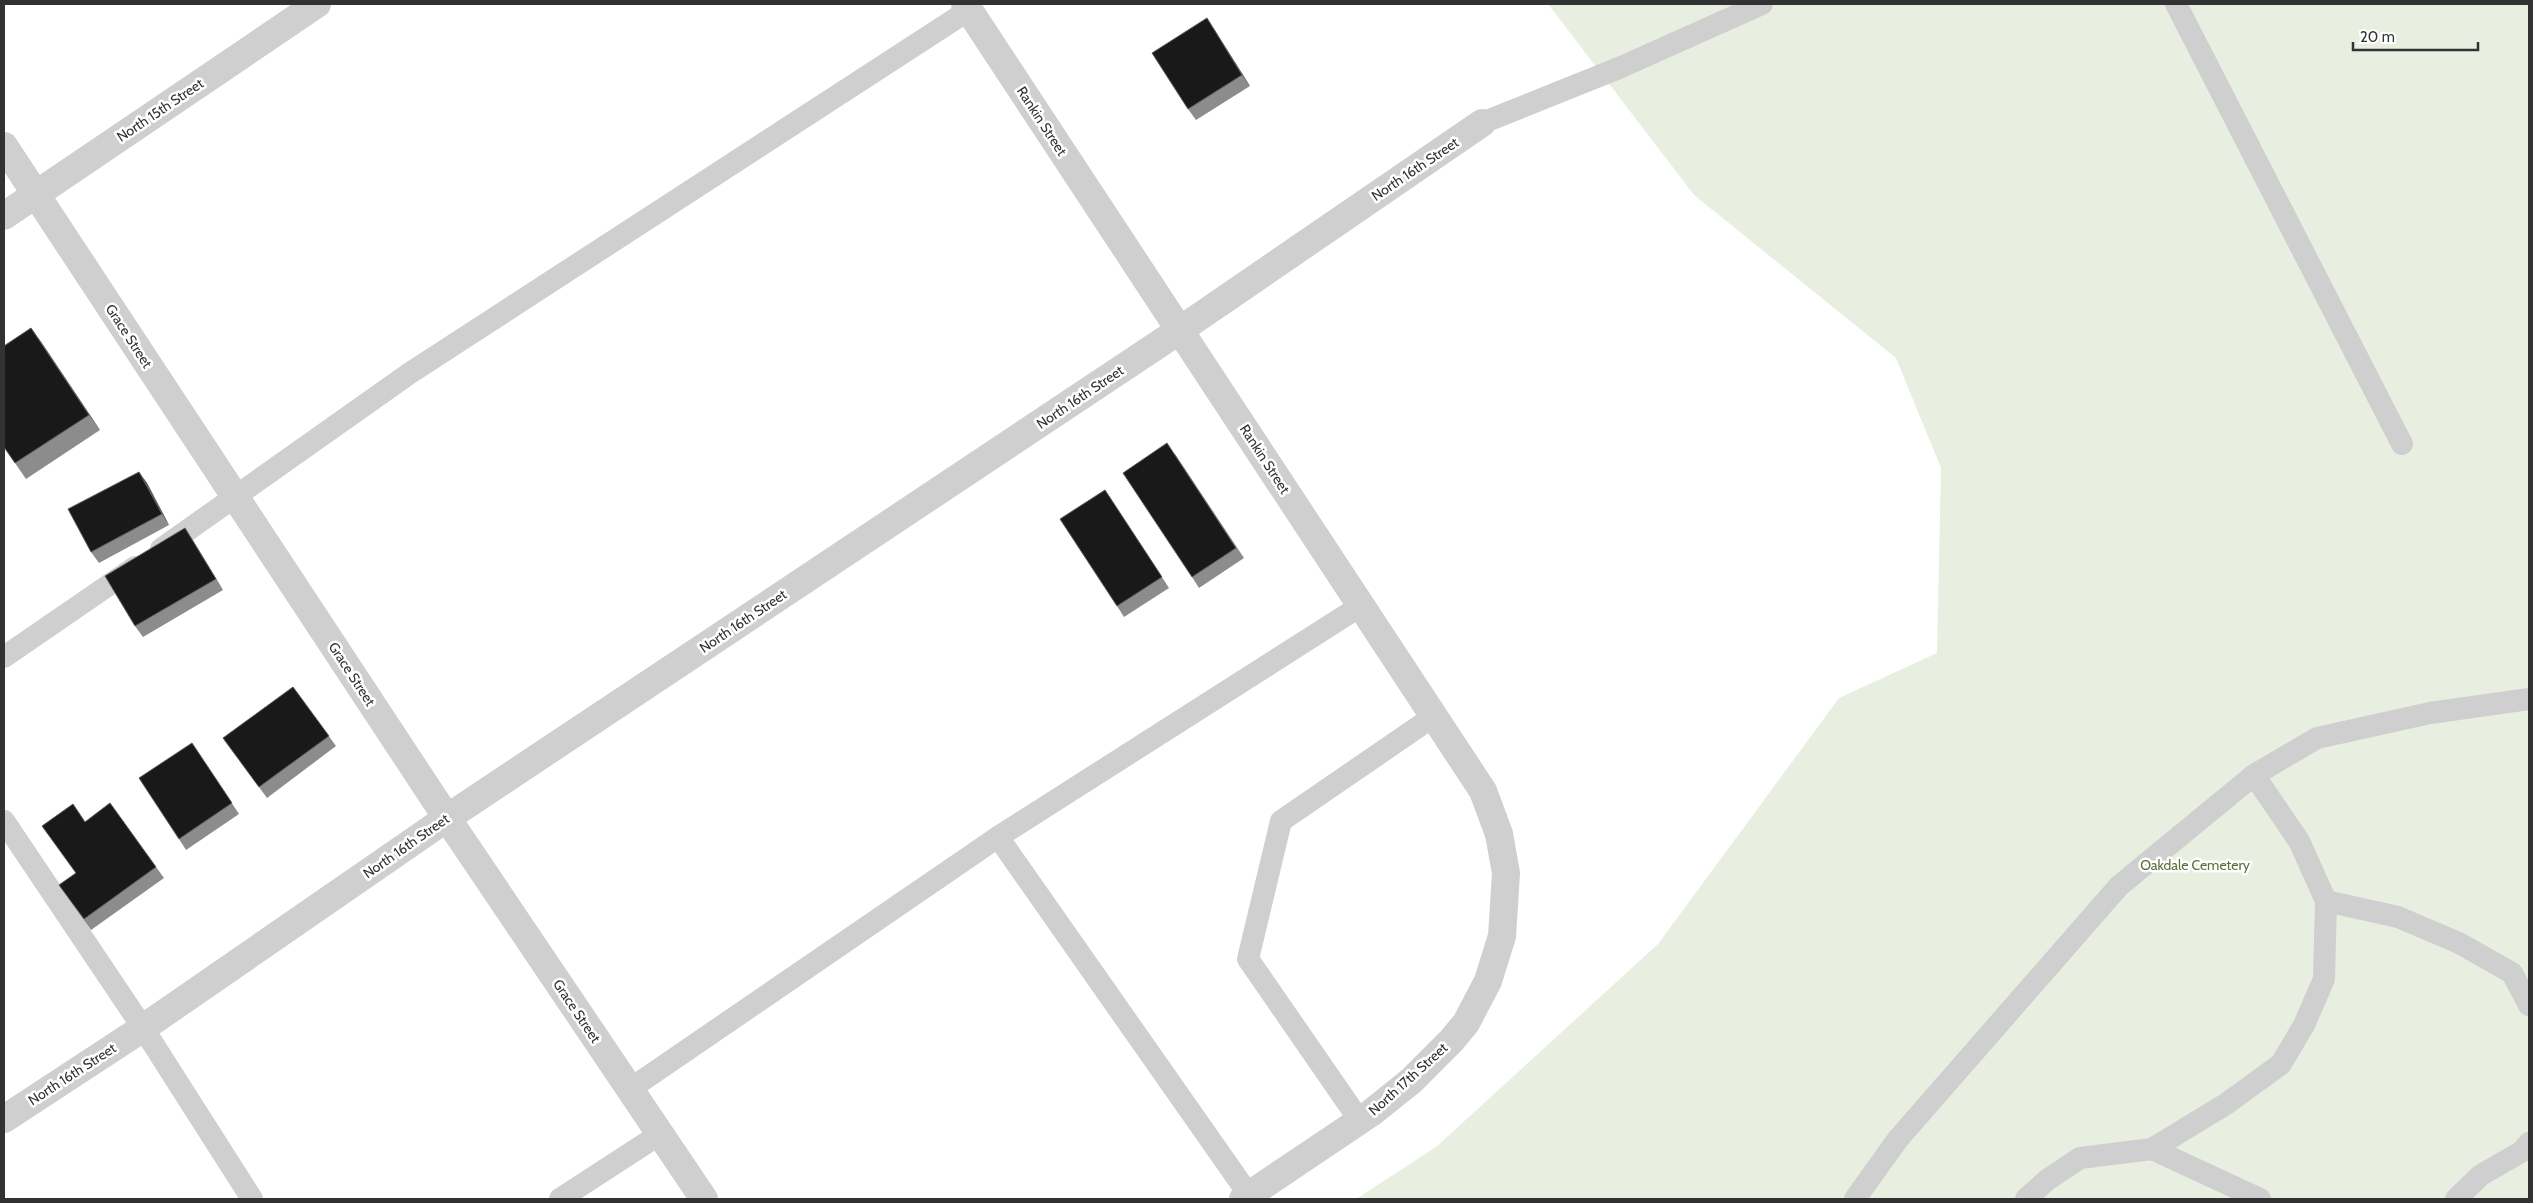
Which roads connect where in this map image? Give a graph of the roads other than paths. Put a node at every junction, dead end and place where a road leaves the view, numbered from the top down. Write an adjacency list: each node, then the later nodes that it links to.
1 (317, 4): 7 (street, North 15th Street)
2 (1762, 4): 5 (lane)
3 (2176, 4): 10 (lane)
4 (967, 7): 9 (street, Rankin Street); 11 (lane)
5 (1482, 123): 9 (street, North 16th Street)
6 (4, 146): 7 (street, Grace Street)
7 (36, 195): 8 (street, North 15th Street); 11 (street, Grace Street)
8 (4, 216)
9 (1180, 330): 12 (street, Rankin Street); 17 (street, North 16th Street)
10 (2402, 444)
11 (235, 497): 13 (lane); 17 (street, Grace Street)
12 (1362, 605): 15 (street, Rankin Street); 19 (lane)
13 (4, 657)
14 (2529, 700): 16 (lane)
15 (1434, 716): 21 (street, Rankin Street); 26 (lane)
16 (2254, 775): 20 (lane); 34 (lane)
17 (447, 818): 23 (street, North 16th Street); 24 (street, Grace Street)
18 (4, 821): 23 (lane)
19 (998, 837): 24 (lane); 30 (lane)
20 (2326, 901): 22 (lane); 29 (lane)
21 (1502, 936): 26 (street, North 17th Street)
22 (2529, 1004)
23 (143, 1028): 25 (street, North 16th Street); 31 (lane)
24 (630, 1089): 27 (street, Grace Street)
25 (4, 1119)
26 (1360, 1121): 30 (street, North 17th Street)
27 (660, 1134): 32 (lane); 33 (street, Grace Street)
28 (2529, 1143): 37 (lane)
29 (2152, 1149): 35 (lane); 36 (lane)
30 (1246, 1197)
31 (252, 1199)
32 (560, 1199)
33 (704, 1199)
34 (1855, 1199)
35 (2026, 1199)
36 (2260, 1199)
37 (2456, 1199)

